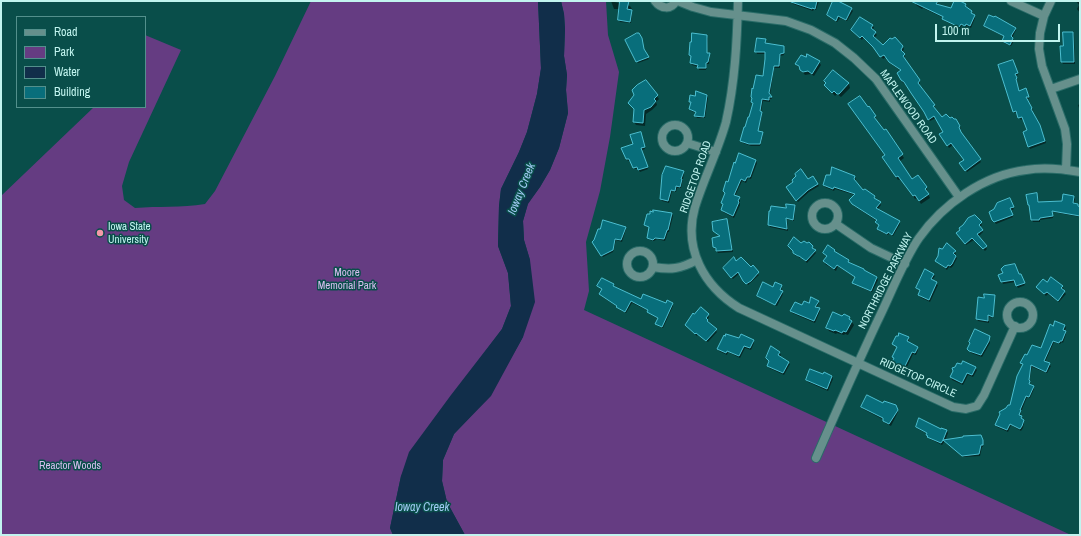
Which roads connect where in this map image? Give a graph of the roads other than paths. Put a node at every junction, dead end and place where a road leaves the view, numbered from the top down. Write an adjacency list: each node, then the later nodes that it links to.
1 (655, 1): 2 (street)
2 (677, 1): 6 (street, MAPLEWOOD ROAD)
3 (738, 1): 6 (street, RIDGETOP ROAD)
4 (1012, 1): 7 (street)
5 (1051, 1): 7 (street)
6 (737, 16): 11 (street, RIDGETOP ROAD); 14 (street, MAPLEWOOD ROAD)
7 (1044, 16): 9 (street)
8 (1080, 79): 9 (street)
9 (1051, 89): 12 (street)
10 (687, 143): 11 (street)
11 (716, 152): 16 (street, RIDGETOP ROAD)
12 (1066, 170): 13 (street, NORTHRIDGE PARKWAY); 14 (street, NORTHRIDGE PARKWAY)
13 (1080, 172)
14 (959, 197): 17 (street, NORTHRIDGE PARKWAY)
15 (836, 224): 17 (street)
16 (697, 260): 18 (street); 20 (street, RIDGETOP ROAD)
17 (905, 264): 20 (street, NORTHRIDGE PARKWAY)
18 (652, 267)
19 (1015, 326): 20 (street, RIDGETOP CIRCLE)
20 (858, 363): 21 (street, NORTHRIDGE PARKWAY)
21 (816, 458)

